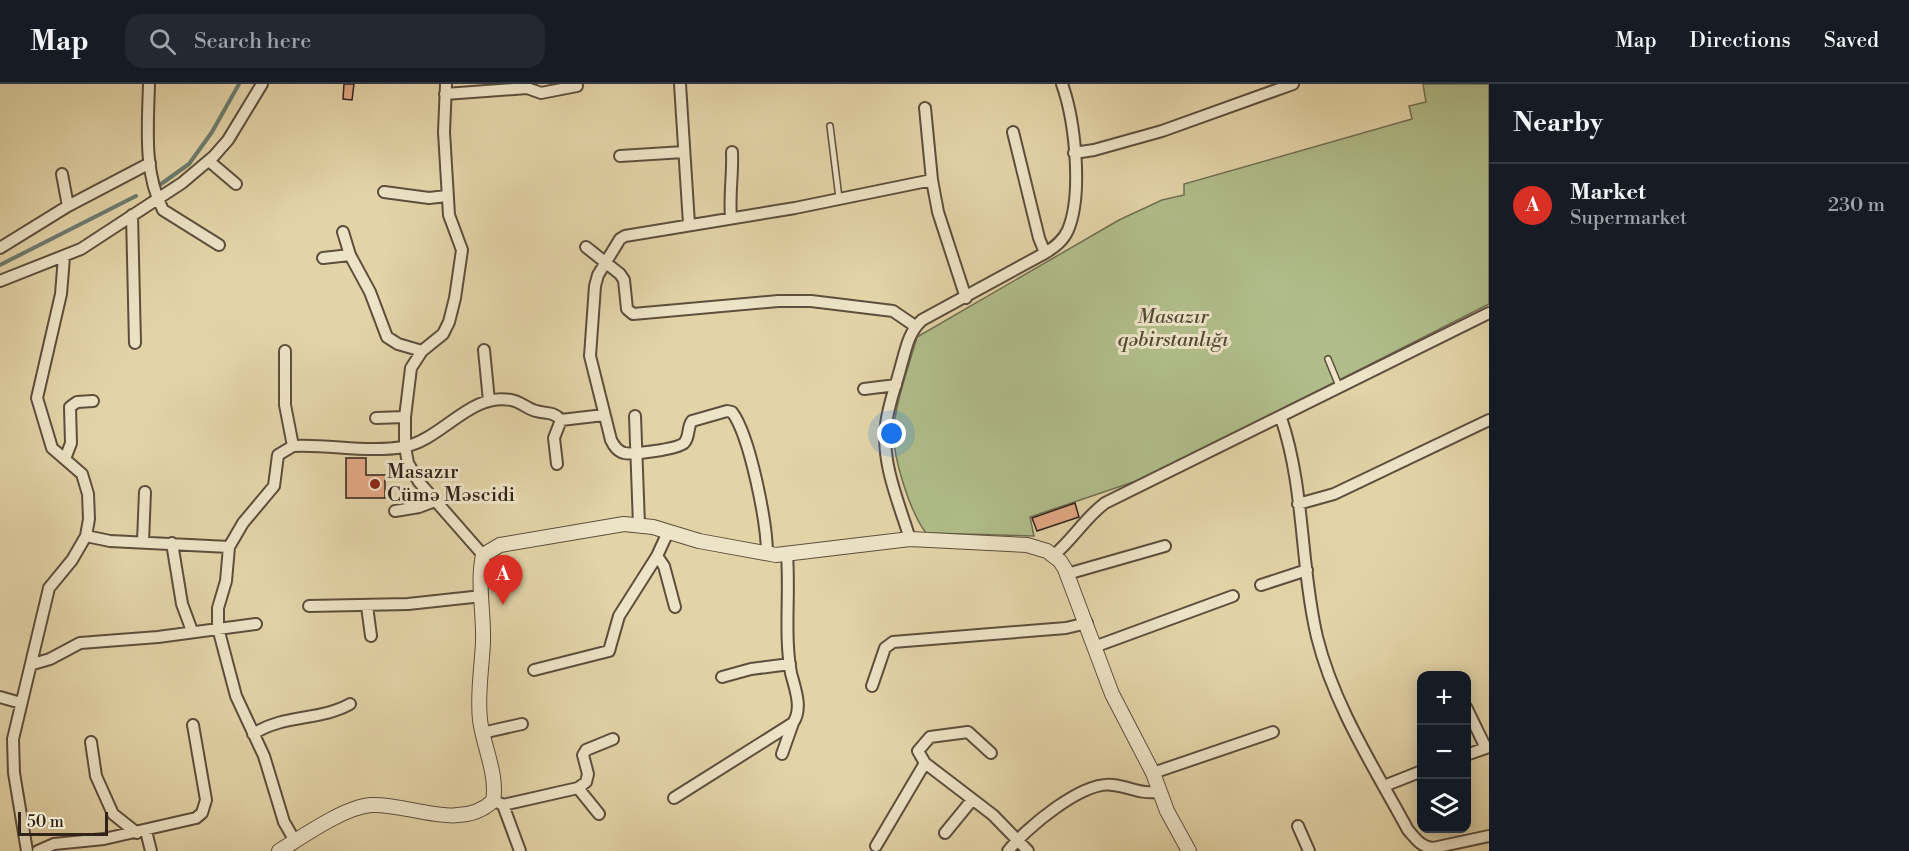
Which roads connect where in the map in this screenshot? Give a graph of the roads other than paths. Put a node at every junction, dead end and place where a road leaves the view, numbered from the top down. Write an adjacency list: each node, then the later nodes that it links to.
1 (149, 84): 17 (street)
2 (262, 84): 16 (street)
3 (680, 84): 12 (street)
4 (1062, 84): 14 (street)
5 (1293, 84): 14 (street)
6 (527, 86): 7 (street); 8 (street)
7 (577, 86)
8 (446, 89): 22 (street)
9 (925, 108): 19 (street)
10 (830, 126): 23 (lane)
11 (1013, 132): 33 (street)
12 (684, 152): 15 (street); 28 (street)
13 (732, 152): 27 (street)
14 (1074, 153): 33 (street)
15 (620, 156)
16 (209, 161): 20 (street); 24 (street)
17 (150, 163): 24 (street); 25 (street)
18 (62, 174): 25 (street)
19 (932, 180): 23 (street); 39 (street)
20 (236, 184)
21 (384, 192): 22 (street)
22 (447, 196): 45 (street)
23 (839, 198): 27 (street)
24 (158, 201): 26 (street); 30 (street)
25 (68, 206): 32 (street)
26 (132, 215): 35 (street); 42 (street)
27 (731, 218): 28 (street)
28 (689, 224): 37 (street)
29 (343, 232): 34 (street)
30 (219, 245)
31 (585, 247): 37 (street)
32 (0, 248)
33 (1046, 253): 39 (street)
34 (350, 255): 36 (street); 45 (street)
35 (64, 257): 38 (street); 62 (street)
36 (323, 258)
37 (605, 262): 41 (street); 52 (street)
38 (0, 281)
39 (966, 297): 41 (street)
40 (1489, 313): 48 (street)
41 (915, 326): 47 (street)
42 (135, 343)
43 (484, 350): 51 (street)
44 (285, 351): 59 (street)
45 (422, 351): 54 (street)
46 (1328, 359): 48 (lane)
47 (896, 385): 49 (street); 71 (street)
48 (1339, 386): 56 (street)
49 (864, 389)
50 (93, 401): 62 (street)
51 (489, 401): 57 (street); 60 (street)
52 (604, 415): 57 (street); 61 (street)
53 (635, 416): 61 (street)
54 (405, 417): 55 (street); 60 (street)
55 (376, 418)
56 (1281, 418): 66 (street); 79 (street)
57 (561, 420): 63 (street)
58 (1489, 420): 66 (street)
59 (293, 446): 60 (street); 75 (street)
60 (405, 447): 65 (street)
61 (637, 453): 68 (street); 76 (street)
62 (65, 459): 70 (street)
63 (557, 464)
64 (145, 492): 72 (street)
65 (435, 501): 67 (street); 77 (street)
66 (1298, 504): 81 (street)
67 (395, 511)
68 (639, 525): 69 (street); 77 (street)
69 (668, 532): 76 (street); 80 (street)
70 (86, 536): 72 (street); 95 (street)
71 (910, 539): 78 (street); 79 (street)
72 (143, 542): 73 (street)
73 (172, 543): 75 (street); 92 (street)
74 (1165, 546): 82 (street)
75 (229, 547): 91 (street)
76 (767, 554): 78 (street)
77 (483, 555): 84 (street)
78 (787, 555): 96 (street)
79 (1054, 555): 82 (street)
80 (657, 556): 88 (street); 97 (street)
81 (1306, 570): 83 (street); 119 (street)
82 (1067, 574): 89 (street)
83 (1261, 585)
84 (482, 596): 87 (street); 108 (street)
85 (1233, 596): 94 (street)
86 (309, 606): 87 (street)
87 (368, 606): 93 (street)
88 (675, 607)
89 (1087, 623): 94 (street); 99 (street)
90 (256, 624): 91 (street)
91 (218, 628): 92 (street); 109 (street)
92 (192, 631): 95 (street)
93 (371, 636)
94 (1094, 647): 118 (street)
95 (33, 664): 101 (street)
96 (790, 664): 98 (street); 104 (street)
97 (534, 670)
98 (722, 677)
99 (872, 686)
100 (0, 697): 101 (street)
101 (21, 703): 133 (street)
102 (350, 704): 109 (street)
103 (1471, 715): 112 (street)
104 (793, 723): 114 (street); 122 (street)
105 (522, 724): 108 (street)
106 (193, 725): 127 (street)
107 (1273, 732): 118 (street)
108 (482, 733): 124 (street)
109 (253, 734): 131 (street)
110 (613, 739): 120 (street)
111 (91, 742): 127 (street)
112 (1488, 748): 115 (street)
113 (991, 753): 116 (street)
114 (782, 754)
115 (1471, 754)
116 (926, 763): 123 (street); 132 (street)
117 (1417, 773): 119 (street)
118 (1153, 774): 121 (street)
119 (1384, 786): 129 (street)
120 (578, 788): 124 (street); 125 (street)
121 (1159, 792): 130 (street); 140 (street)
122 (674, 798)
123 (972, 800): 128 (street); 130 (street)
124 (498, 803): 131 (street); 137 (street)
125 (599, 814)
126 (1298, 826): 141 (street)
127 (142, 832): 134 (street); 135 (street)
128 (945, 833)
129 (1489, 836)
130 (1018, 838): 138 (street); 139 (street)
131 (295, 841): 136 (street)
132 (876, 846)
133 (27, 851)
134 (38, 851)
135 (151, 851)
136 (279, 851)
137 (520, 851)
138 (1008, 851)
139 (1028, 851)
140 (1190, 851)
141 (1309, 851)

